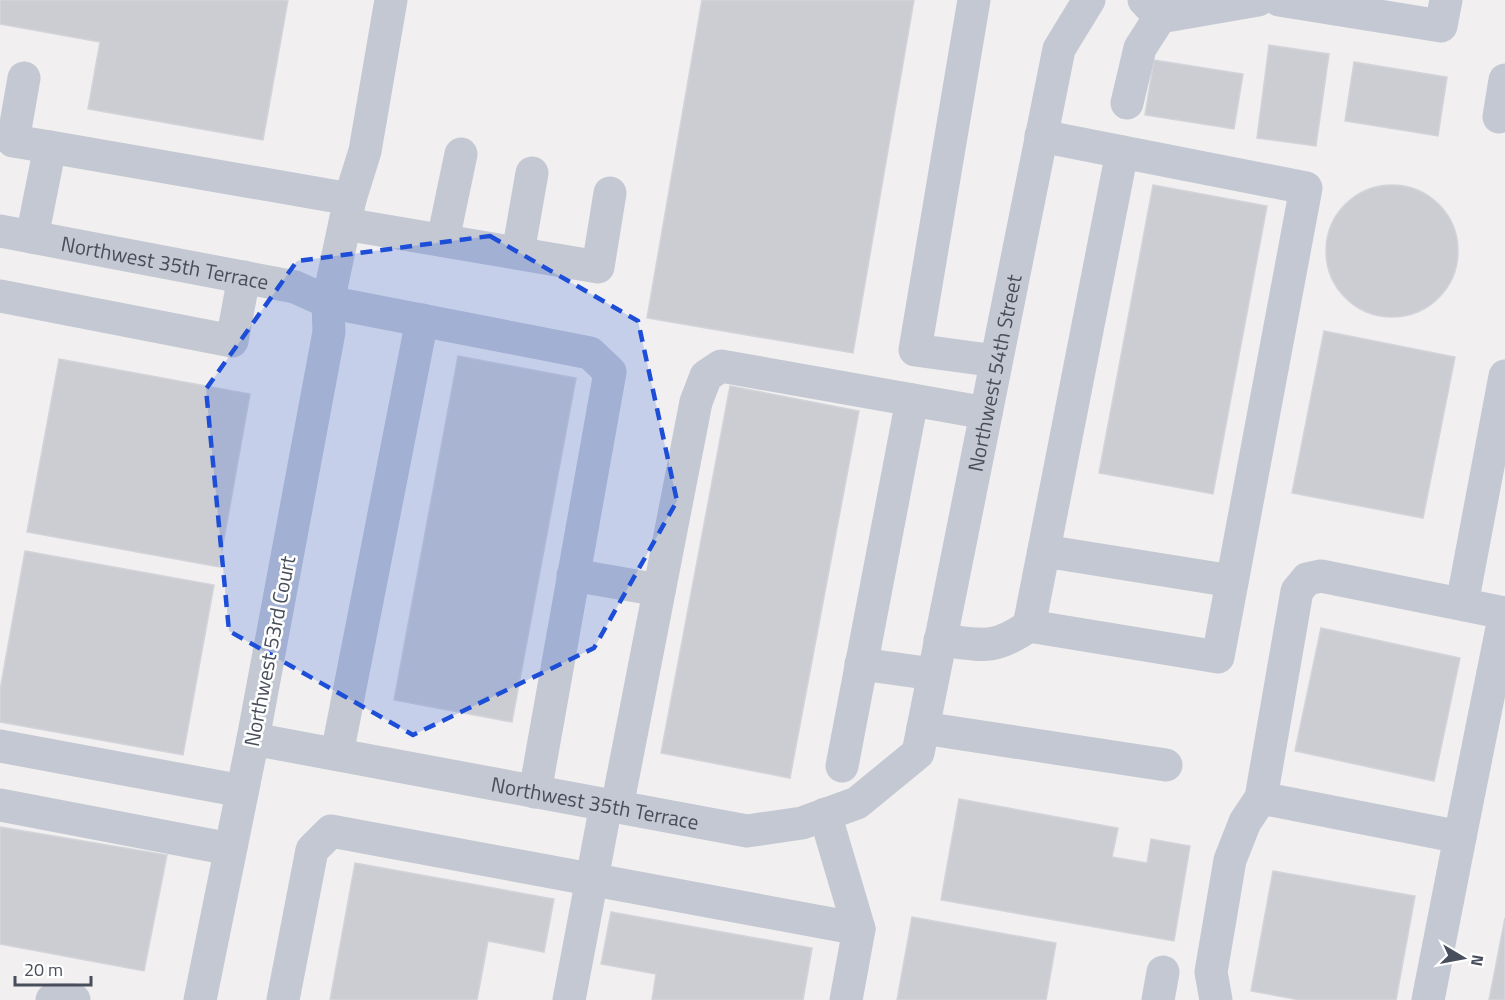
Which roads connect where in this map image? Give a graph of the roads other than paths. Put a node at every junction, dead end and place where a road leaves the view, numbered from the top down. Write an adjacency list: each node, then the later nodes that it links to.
1 (391, 0): 18 (street, Northwest 53rd Court)
2 (974, 0): 26 (street)
3 (1089, 0): 12 (street, Northwest 54th Street)
4 (1258, 0): 7 (street)
5 (1279, 0): 6 (street)
6 (1446, 0)
7 (1152, 8): 10 (street)
8 (24, 78): 13 (street)
9 (1505, 80): 11 (street)
10 (1127, 103)
11 (1499, 117)
12 (1041, 136): 14 (street); 26 (street, Northwest 54th Street)
13 (50, 147): 18 (street); 19 (street)
14 (1122, 152): 30 (street); 32 (street)
15 (460, 154): 20 (street)
16 (532, 173): 21 (street)
17 (610, 193): 21 (street)
18 (347, 211): 20 (street); 24 (street, Northwest 53rd Court)
19 (8, 234): 22 (street, Northwest 35th Terrace)
20 (443, 240): 21 (street)
21 (518, 253)
22 (244, 277): 23 (street); 24 (street, Northwest 35th Terrace)
23 (0, 296)
24 (328, 302): 25 (street, Northwest 35th Terrace); 39 (street, Northwest 53rd Court)
25 (422, 320): 31 (street, Northwest 35th Terrace); 42 (street)
26 (996, 361): 29 (street, Northwest 54th Street)
27 (1505, 376): 34 (street)
28 (912, 400): 29 (street); 33 (street); 37 (street)
29 (986, 413): 36 (street, Northwest 54th Street)
30 (1044, 551): 32 (street); 35 (street)
31 (573, 575): 33 (street); 46 (street)
32 (1232, 581): 35 (street)
33 (659, 590): 49 (street)
34 (1462, 604): 47 (street); 51 (street)
35 (1029, 626): 36 (street)
36 (940, 640): 38 (street, Northwest 54th Street)
37 (861, 664): 38 (street); 44 (street)
38 (933, 674): 40 (street, Northwest 54th Street)
39 (253, 739): 42 (street, Northwest 35th Terrace); 45 (street, Northwest 53rd Court)
40 (920, 741): 43 (street); 50 (street, Northwest 35th Terrace)
41 (0, 746): 45 (street)
42 (337, 754): 46 (street, Northwest 35th Terrace)
43 (1166, 765)
44 (842, 766)
45 (242, 791): 52 (street, Northwest 53rd Court)
46 (535, 792): 49 (street, Northwest 35th Terrace)
47 (1261, 798): 51 (street); 61 (street)
48 (0, 805): 52 (street)
49 (611, 806): 50 (street, Northwest 35th Terrace); 53 (street)
50 (825, 814): 54 (street)
51 (1460, 837): 62 (street)
52 (230, 849): 57 (street, Northwest 53rd Court)
53 (592, 879): 54 (street); 58 (street); 59 (street)
54 (859, 928): 60 (street)
55 (52, 1000): 56 (street)
56 (74, 1000)
57 (200, 1000)
58 (283, 1000)
59 (570, 1000)
60 (846, 1000)
61 (1216, 1000)
62 (1428, 1000)

